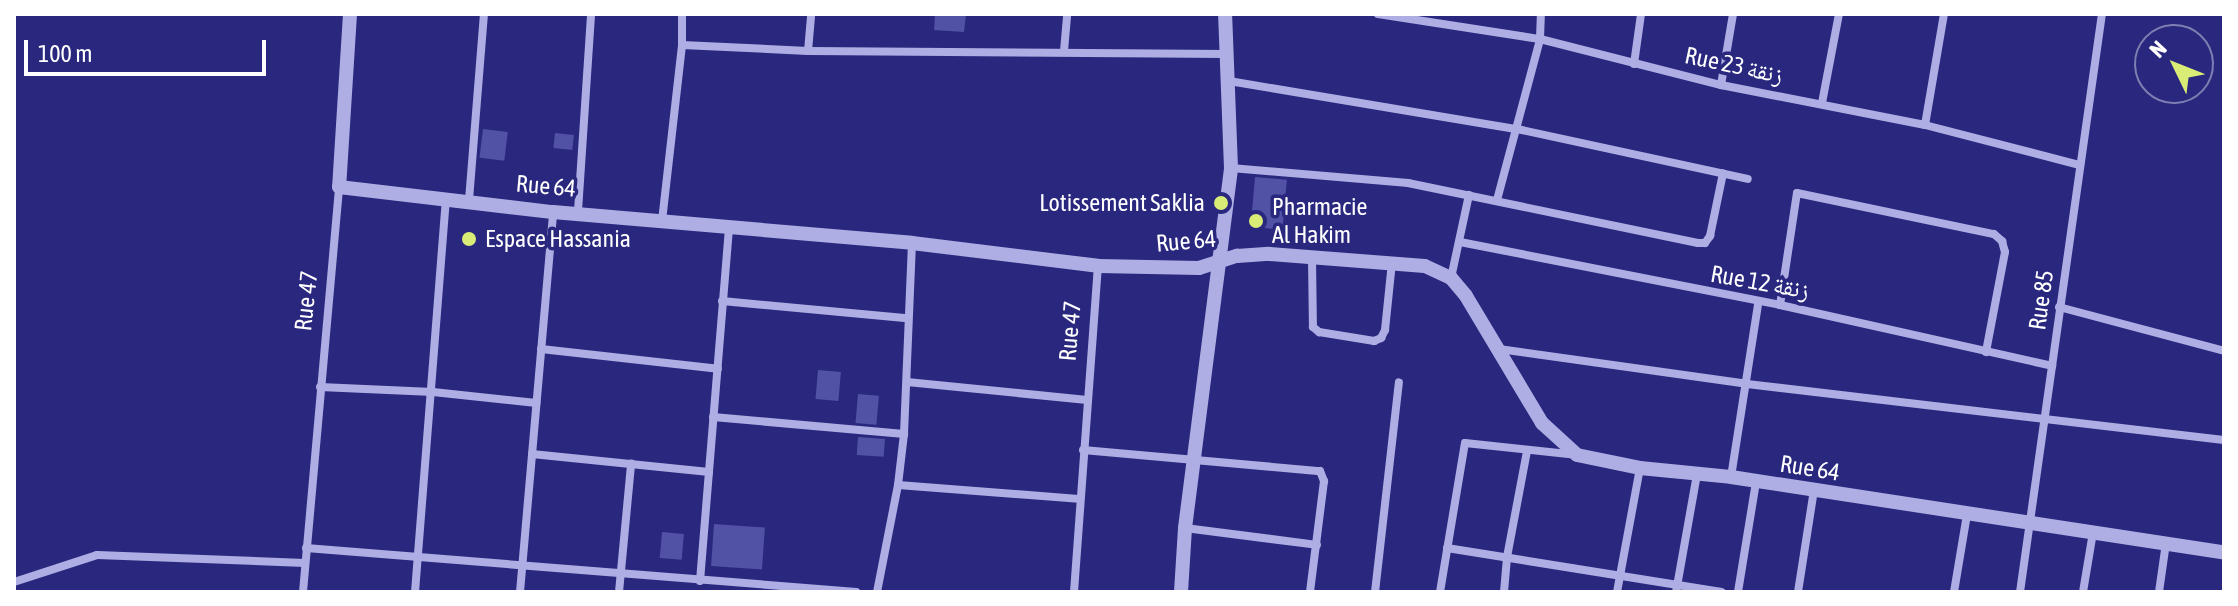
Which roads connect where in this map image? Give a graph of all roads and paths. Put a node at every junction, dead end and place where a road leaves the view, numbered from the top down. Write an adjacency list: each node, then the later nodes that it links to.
1 (350, 14): 31 (street, Rue 47)
2 (484, 14): 34 (street)
3 (591, 14): 36 (street)
4 (682, 14): 17 (street)
5 (811, 14): 18 (street)
6 (1067, 14): 19 (street)
7 (1225, 14): 20 (street)
8 (1378, 14): 15 (street, Rue 23 زنقة)
9 (1541, 14): 16 (street)
10 (1641, 14): 21 (street)
11 (1733, 14): 23 (street)
12 (1839, 14): 24 (street)
13 (1944, 14): 25 (street)
14 (2102, 14): 27 (street, Rue 85)
15 (1442, 18): 16 (street, Rue 23 زنقة)
16 (1540, 39): 21 (street, Rue 23 زنقة); 26 (street)
17 (682, 45): 18 (street); 38 (street)
18 (808, 51): 19 (street)
19 (1064, 51): 20 (street)
20 (1228, 54): 22 (street)
21 (1634, 64): 23 (street, Rue 23 زنقة)
22 (1229, 81): 26 (street); 28 (street)
23 (1721, 85): 24 (street, Rue 23 زنقة)
24 (1822, 103): 25 (street, Rue 23 زنقة)
25 (1925, 125): 27 (street, Rue 23 زنقة)
26 (1517, 129): 29 (street); 35 (street)
27 (2080, 165): 50 (street, Rue 85)
28 (1231, 168): 32 (street); 44 (street)
29 (1723, 173): 30 (street); 35 (street)
30 (1748, 179)
31 (339, 187): 33 (street, Rue 64); 61 (street, Rue 47)
32 (1469, 195): 35 (street); 40 (street)
33 (446, 199): 34 (street, Rue 64); 62 (street)
34 (469, 200): 37 (street, Rue 64)
35 (1497, 200)
36 (578, 211): 37 (street, Rue 64); 38 (street, Rue 64)
37 (553, 212): 53 (street)
38 (662, 221): 39 (street, Rue 64)
39 (729, 228): 41 (street, Rue 64); 47 (street)
40 (1460, 242): 46 (street); 48 (street, Rue 12 زنقة)
41 (912, 243): 45 (street, Rue 64); 51 (street)
42 (1312, 259): 43 (street, Rue 64); 43 (street); 44 (street, Rue 64)
43 (1392, 262): 46 (street, Rue 64)
44 (1221, 264): 45 (street, Rue 64); 73 (street)
45 (1098, 266): 63 (street, Rue 47)
46 (1451, 278): 52 (street)
47 (722, 301): 51 (street); 57 (street)
48 (1758, 304): 49 (street, Rue 12 زنقة); 60 (street)
49 (1780, 305): 55 (street, Rue 12 زنقة); 55 (street)
50 (2059, 307): 54 (street); 56 (street, Rue 85)
51 (907, 318): 58 (street)
52 (1497, 348): 60 (street); 72 (street)
53 (541, 349): 57 (street); 64 (street)
54 (2224, 351)
55 (1986, 352): 56 (street, Rue 12 زنقة)
56 (2052, 366): 66 (street, Rue 85)
57 (718, 369): 65 (street)
58 (907, 382): 63 (street); 67 (street)
59 (1399, 382): 111 (street)
60 (1747, 384): 66 (street); 78 (street)
61 (320, 387): 62 (street); 89 (street, Rue 47)
62 (433, 392): 64 (street); 92 (street)
63 (1087, 400): 69 (street, Rue 47)
64 (536, 403): 71 (street)
65 (713, 417): 67 (street); 76 (street)
66 (2044, 417): 68 (street); 84 (street, Rue 85)
67 (904, 434): 80 (street)
68 (2224, 440)
69 (1083, 450): 73 (street); 82 (street, Rue 47)
70 (1527, 451): 72 (street); 90 (street); 93 (street)
71 (532, 454): 74 (street); 95 (street)
72 (1577, 455): 75 (street, Rue 64)
73 (1195, 460): 85 (street); 88 (street)
74 (631, 464): 76 (street); 96 (street)
75 (1640, 468): 77 (street, Rue 64); 97 (street)
76 (709, 472): 98 (street)
77 (1697, 474): 78 (street, Rue 64); 101 (street)
78 (1731, 477): 79 (street, Rue 64)
79 (1756, 482): 81 (street, Rue 64); 116 (street)
80 (898, 485): 82 (street); 107 (street)
81 (1814, 490): 83 (street, Rue 64); 117 (street)
82 (1078, 499): 108 (street, Rue 47)
83 (1967, 514): 84 (street, Rue 64); 118 (street)
84 (2031, 521): 86 (street, Rue 64); 119 (street, Rue 85)
85 (1185, 528): 88 (street); 109 (street)
86 (2093, 531): 87 (street, Rue 64); 120 (street)
87 (2166, 542): 91 (street, Rue 64); 121 (street)
88 (1317, 545): 110 (street)
89 (306, 548): 92 (street); 94 (street, Rue 47)
90 (1447, 548): 93 (street); 112 (street)
91 (2224, 552)
92 (418, 557): 95 (street); 103 (street)
93 (1507, 557): 97 (street); 113 (street)
94 (305, 563): 99 (street); 102 (street, Rue 47)
95 (523, 566): 96 (street); 104 (street)
96 (621, 574): 98 (street); 105 (street)
97 (1620, 574): 101 (street); 114 (street)
98 (700, 581): 100 (street)
99 (14, 582)
100 (774, 589): 106 (street)
101 (1677, 589): 115 (street)
102 (303, 592)
103 (415, 592)
104 (520, 592)
105 (619, 592)
106 (856, 592)
107 (877, 592)
108 (1074, 592)
109 (1181, 592)
110 (1310, 592)
111 (1375, 592)
112 (1440, 592)
113 (1504, 592)
114 (1617, 592)
115 (1721, 592)
116 (1738, 592)
117 (1798, 592)
118 (1954, 592)
119 (2020, 592)
120 (2083, 592)
121 (2159, 592)

